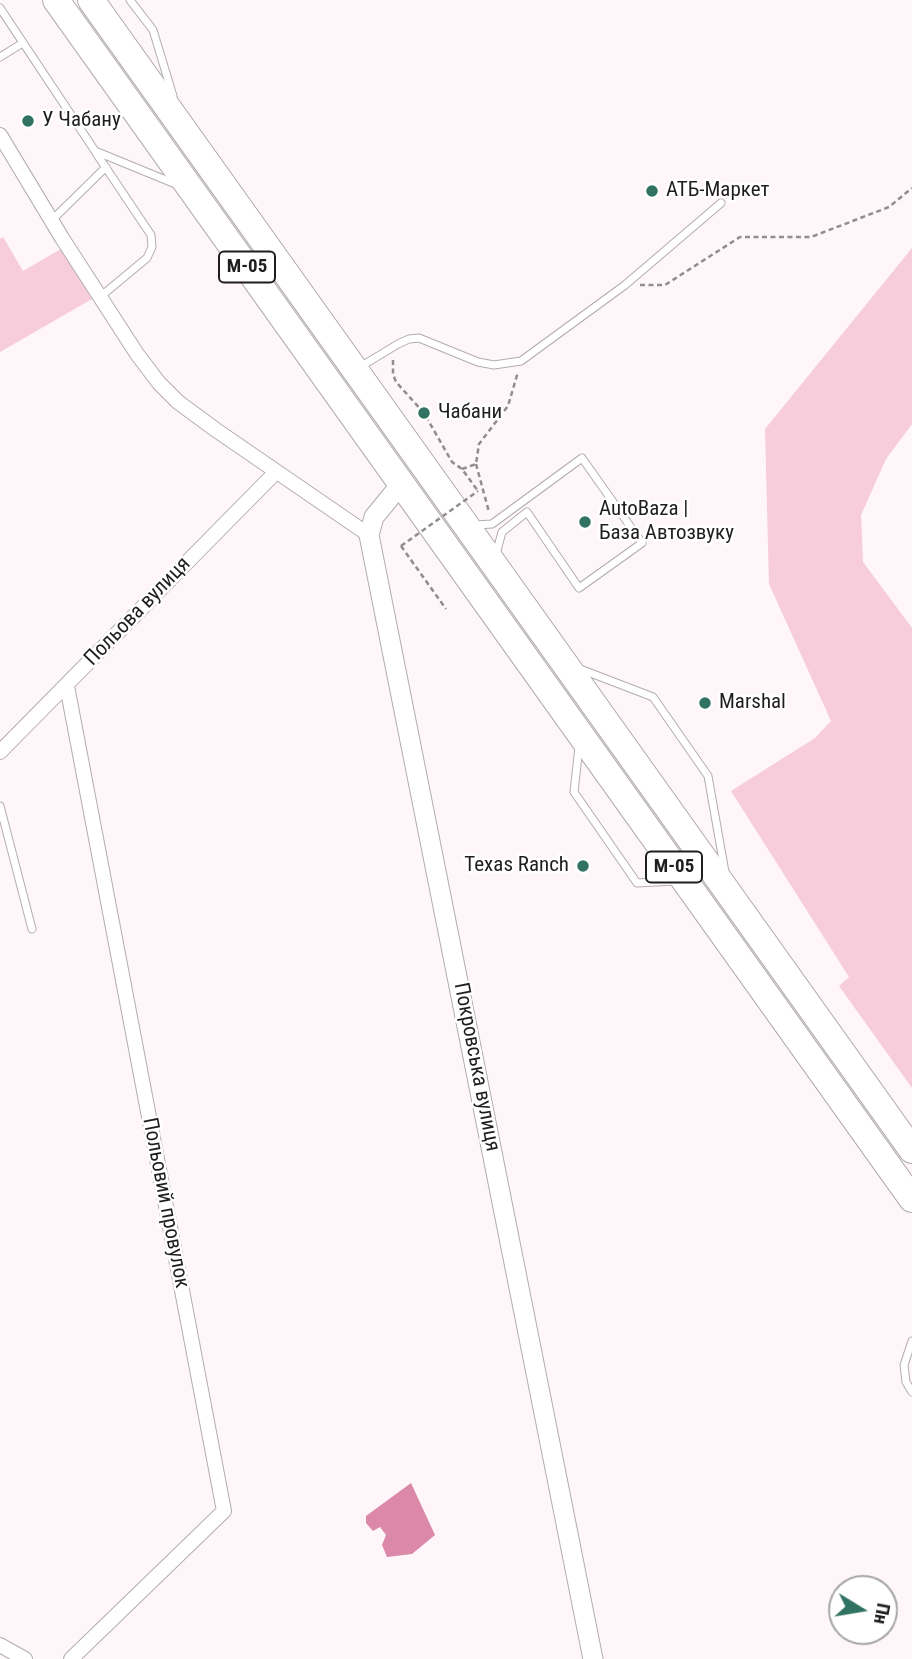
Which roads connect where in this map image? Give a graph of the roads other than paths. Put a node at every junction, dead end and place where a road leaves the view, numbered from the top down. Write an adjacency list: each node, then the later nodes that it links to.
1 (56, 0): 11 (highway, М-05)
2 (91, 0): 7 (highway, М-05)
3 (130, 0): 7 (lane)
4 (0, 8): 5 (lane)
5 (21, 44): 6 (lane); 9 (lane)
6 (0, 57)
7 (184, 130): 15 (highway, М-05)
8 (0, 135): 13 (street)
9 (95, 151): 10 (lane); 11 (lane)
10 (106, 167): 13 (lane); 14 (lane)
11 (192, 190): 17 (highway, М-05)
12 (721, 203): 15 (lane)
13 (51, 220): 14 (street)
14 (100, 298): 16 (street)
15 (356, 370): 18 (highway, М-05)
16 (276, 472): 19 (street); 22 (street, Польова вулиця)
17 (401, 484): 19 (street); 23 (highway, М-05)
18 (464, 522): 20 (highway, М-05); 20 (lane)
19 (369, 535): 36 (street, Покровська вулиця)
20 (496, 566): 21 (highway, М-05)
21 (565, 663): 27 (highway, М-05); 27 (lane)
22 (67, 686): 24 (street, Польова вулиця); 35 (street, Польовий провулок)
23 (580, 736): 26 (highway, М-05); 26 (lane)
24 (0, 752)
25 (0, 806): 28 (lane)
26 (684, 880): 30 (highway, М-05)
27 (729, 896): 29 (highway, М-05)
28 (32, 929)
29 (912, 1150)
30 (912, 1199)
31 (912, 1341): 32 (lane)
32 (912, 1392)
33 (0, 1646): 34 (street)
34 (25, 1659)
35 (71, 1659)
36 (593, 1659)

